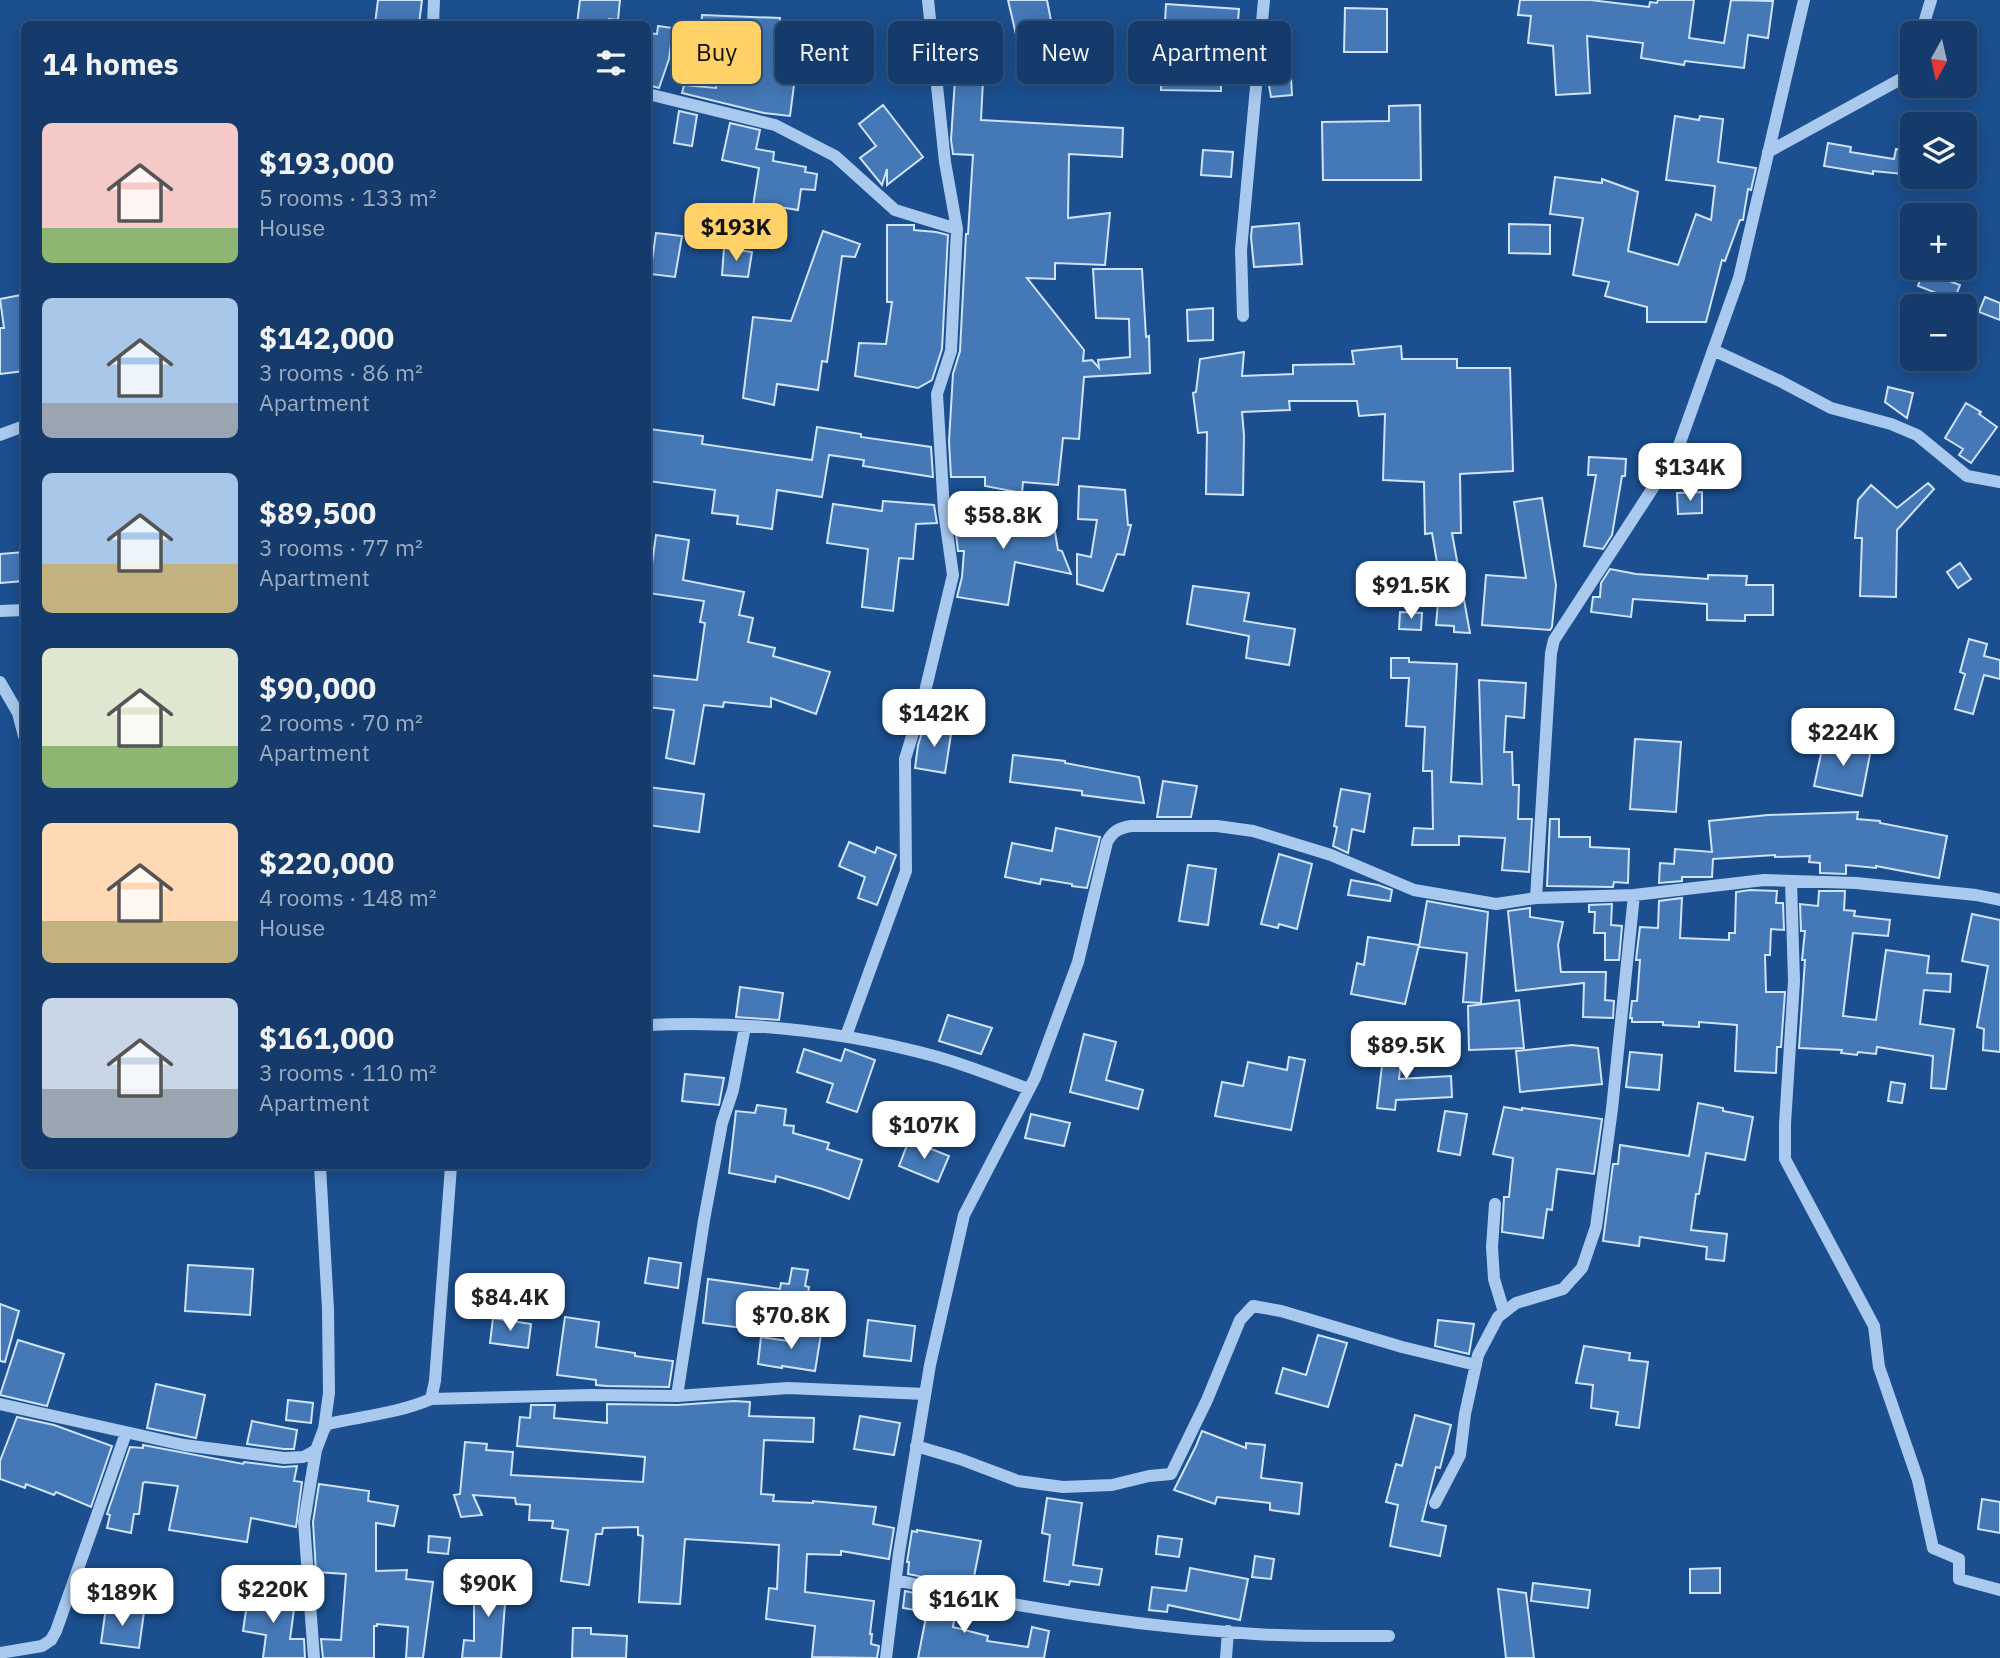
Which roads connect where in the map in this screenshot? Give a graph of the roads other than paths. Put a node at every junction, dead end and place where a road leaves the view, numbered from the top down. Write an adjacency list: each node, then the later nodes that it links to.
1 (434, 0): 6 (street)
2 (928, 0): 11 (street)
3 (1264, 0): 12 (street)
4 (1804, 0): 10 (street)
5 (1931, 0): 7 (street)
6 (433, 21)
7 (1925, 21)
8 (1900, 79): 10 (street)
9 (651, 95): 11 (street)
10 (1768, 152): 13 (street)
11 (957, 229): 27 (street)
12 (1243, 316)
13 (1713, 350): 16 (street); 23 (street)
14 (21, 427): 15 (street)
15 (0, 435)
16 (2000, 482)
17 (21, 610): 18 (street)
18 (0, 611)
19 (0, 682): 20 (street)
20 (21, 724)
21 (1791, 881): 22 (street); 24 (street); 44 (street)
22 (1634, 895): 23 (street); 32 (street)
23 (1536, 898): 28 (street)
24 (2000, 900)
25 (651, 1025): 26 (street)
26 (745, 1027): 27 (street); 35 (street)
27 (846, 1036): 28 (street)
28 (1029, 1089): 34 (street)
29 (320, 1169): 38 (street)
30 (452, 1169): 36 (street)
31 (1495, 1204): 32 (street)
32 (1504, 1312): 33 (street)
33 (1476, 1364): 40 (street); 42 (street)
34 (925, 1394): 35 (street); 40 (street)
35 (677, 1396): 36 (street)
36 (431, 1399): 38 (street)
37 (0, 1404): 39 (street)
38 (324, 1429): 41 (street)
39 (126, 1433): 41 (street); 47 (street)
40 (916, 1446): 43 (street)
41 (316, 1450): 48 (street)
42 (1435, 1503)
43 (896, 1580): 45 (street); 49 (street)
44 (2000, 1590)
45 (1228, 1631): 46 (street); 50 (street)
46 (1389, 1636)
47 (0, 1653)
48 (314, 1658)
49 (886, 1658)
50 (1226, 1658)

